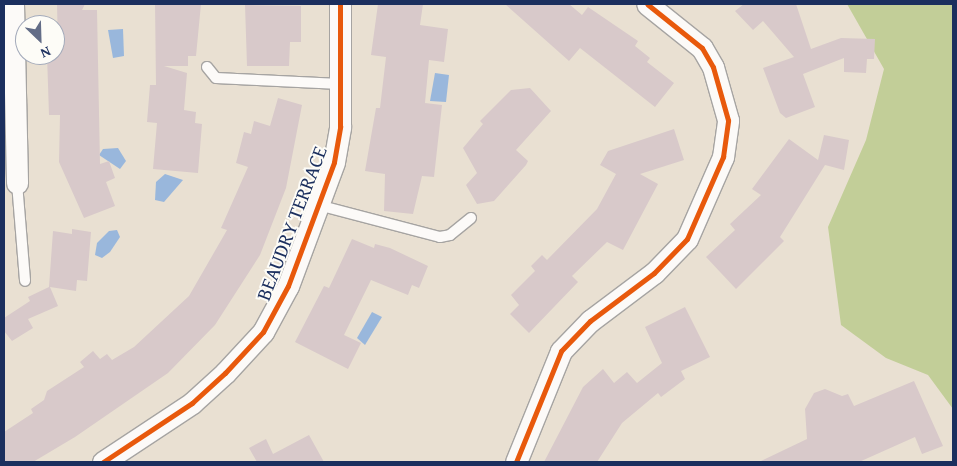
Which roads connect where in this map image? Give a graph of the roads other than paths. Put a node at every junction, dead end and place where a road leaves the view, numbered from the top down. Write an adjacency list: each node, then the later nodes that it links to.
1 (13, 4): 6 (street)
2 (340, 4): 5 (street, BEAUDRY TERRACE)
3 (647, 4): 11 (street)
4 (207, 67): 5 (lane)
5 (340, 84): 7 (street, BEAUDRY TERRACE)
6 (17, 183): 9 (lane)
7 (318, 205): 8 (lane); 10 (street, BEAUDRY TERRACE)
8 (471, 218)
9 (25, 281)
10 (102, 462)
11 (516, 462)

